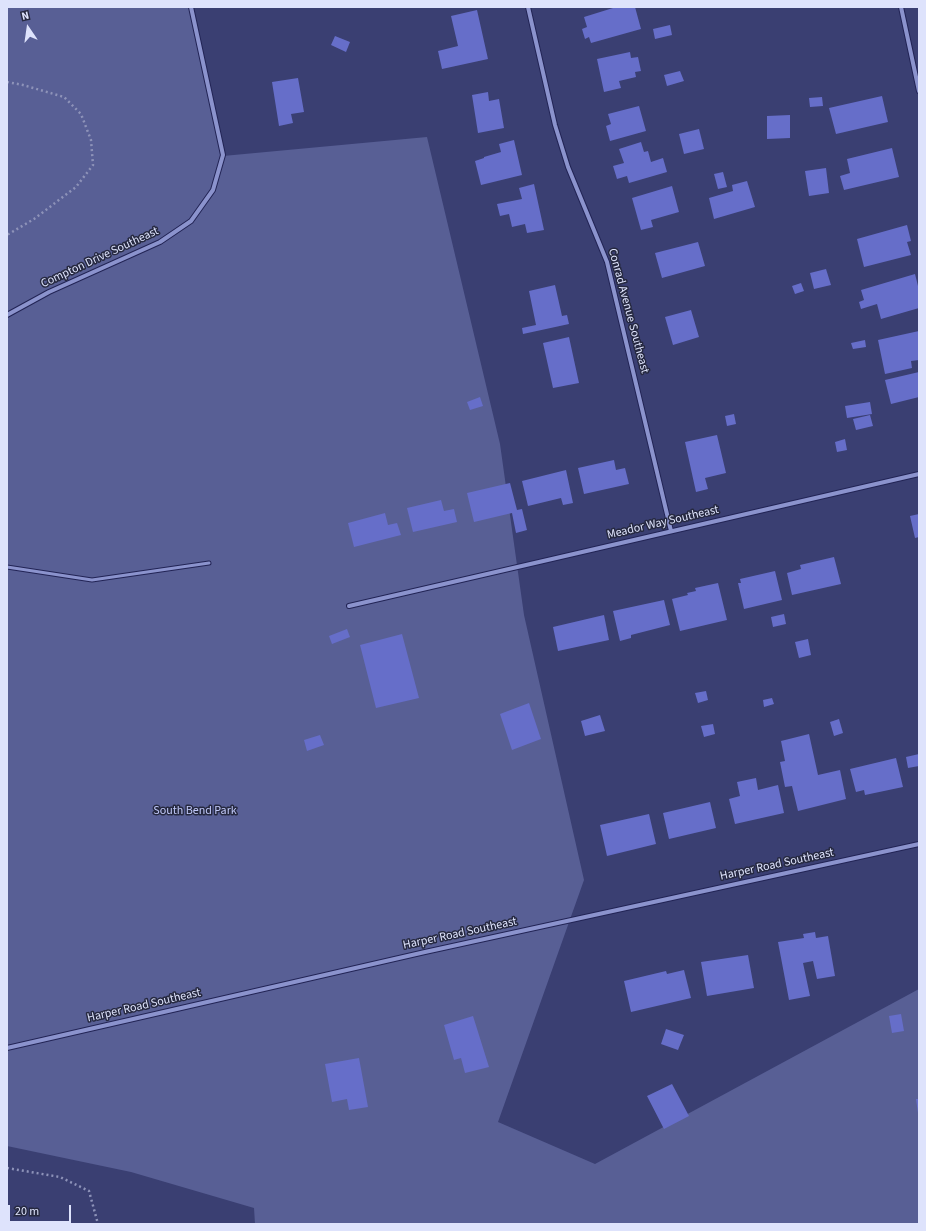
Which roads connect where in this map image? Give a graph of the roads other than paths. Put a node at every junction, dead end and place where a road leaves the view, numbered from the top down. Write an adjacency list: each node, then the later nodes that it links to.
1 (191, 7): 5 (street, Compton Drive Southeast)
2 (528, 7): 7 (street, Conrad Avenue Southeast)
3 (901, 7): 4 (street)
4 (919, 91)
5 (7, 315)
6 (919, 474): 7 (street, Meador Way Southeast)
7 (671, 531): 10 (street, Meador Way Southeast)
8 (209, 563): 9 (lane)
9 (7, 566)
10 (349, 606)
11 (919, 844): 12 (street, Harper Road Southeast)
12 (7, 1048)

